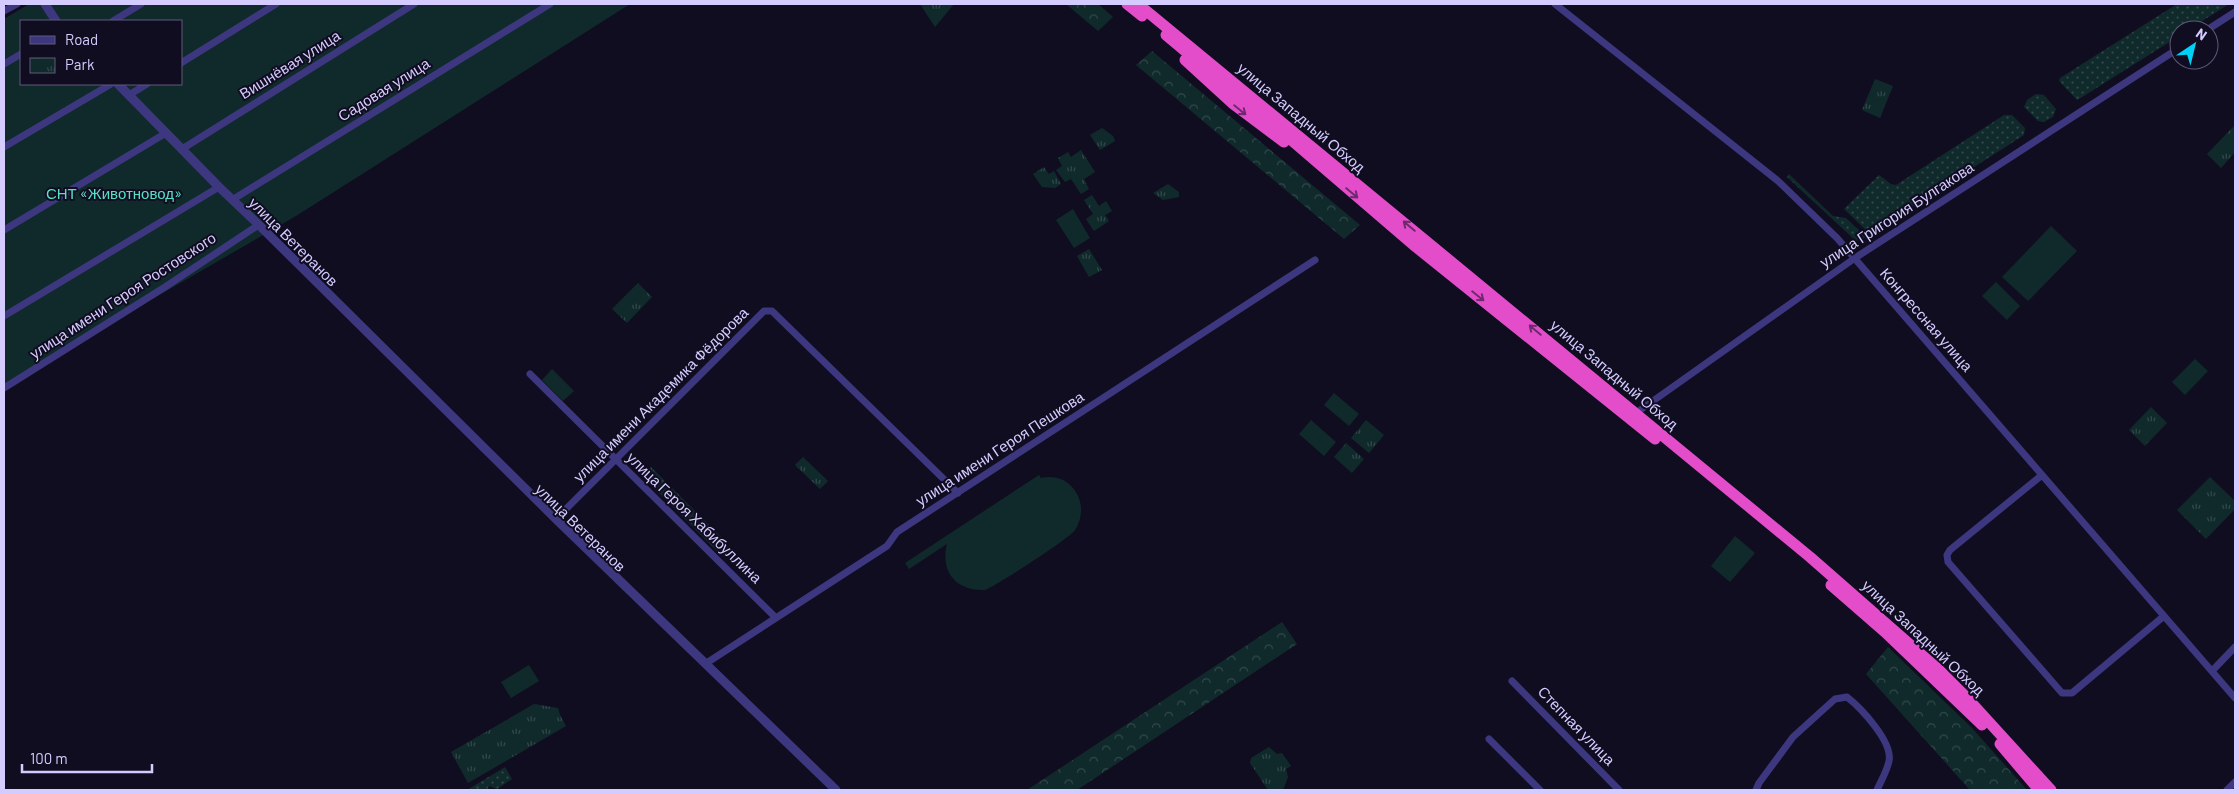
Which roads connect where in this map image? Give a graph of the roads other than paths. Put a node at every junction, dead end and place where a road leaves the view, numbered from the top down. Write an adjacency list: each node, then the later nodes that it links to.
1 (17, 4): 10 (street)
2 (45, 4): 12 (street)
3 (141, 4): 13 (street)
4 (276, 4): 17 (street)
5 (414, 4): 25 (street, Вишнёвая улица)
6 (550, 4): 27 (street, Садовая улица)
7 (1127, 4): 56 (highway, улица Западный Обход, one-way to 56)
8 (1138, 4): 35 (highway, улица Западный Обход, one-way to 8)
9 (1555, 4): 30 (street, Конгрессная улица)
10 (4, 12)
11 (2235, 12): 14 (street)
12 (55, 20)
13 (115, 20)
14 (2219, 23)
15 (2169, 54): 30 (street, улица Григория Булгакова)
16 (20, 55): 18 (street)
17 (182, 62)
18 (4, 64)
19 (109, 85): 24 (street)
20 (119, 85): 22 (street)
21 (145, 85): 22 (street)
22 (129, 95): 23 (street)
23 (166, 133): 25 (street); 29 (street)
24 (4, 147)
25 (182, 149): 26 (street)
26 (218, 187): 27 (street); 32 (street)
27 (232, 200): 28 (street, улица Ветеранов); 39 (street, улица Ветеранов)
28 (257, 226): 34 (street, улица имени Героя Ростовского); 50 (street, улица Ветеранов)
29 (4, 230)
30 (1855, 258): 35 (street, улица Григория Булгакова); 37 (street, Конгрессная улица)
31 (1315, 260): 38 (street, улица имени Героя Пешкова)
32 (4, 316)
33 (530, 374): 36 (street, улица Героя Хабибуллина)
34 (4, 388)
35 (1636, 413): 44 (highway, улица Западный Обход)
36 (615, 460): 38 (street, улица имени Академика Фёдорова); 39 (street, улица имени Академика Фёдорова); 41 (street, улица Героя Хабибуллина)
37 (2042, 475): 40 (street, Конгрессная улица); 40 (street)
38 (958, 493): 41 (street, улица имени Героя Пешкова)
39 (556, 519): 43 (street, улица Ветеранов)
40 (2164, 616): 45 (street, Конгрессная улица)
41 (776, 618): 43 (street, улица имени Героя Пешкова)
42 (2235, 647): 45 (street)
43 (705, 664): 51 (street, улица Ветеранов)
44 (1939, 670): 57 (highway, улица Западный Обход); 58 (street)
45 (2212, 671): 47 (street, Конгрессная улица)
46 (1512, 680): 53 (street, Степная улица)
47 (2235, 698)
48 (1490, 739): 52 (street)
49 (2235, 782): 59 (street)
50 (831, 790)
51 (836, 790)
52 (1540, 790)
53 (1619, 790)
54 (1756, 790): 55 (street)
55 (1877, 790)
56 (2039, 790)
57 (2051, 790)
58 (2058, 790)
59 (2227, 790)

